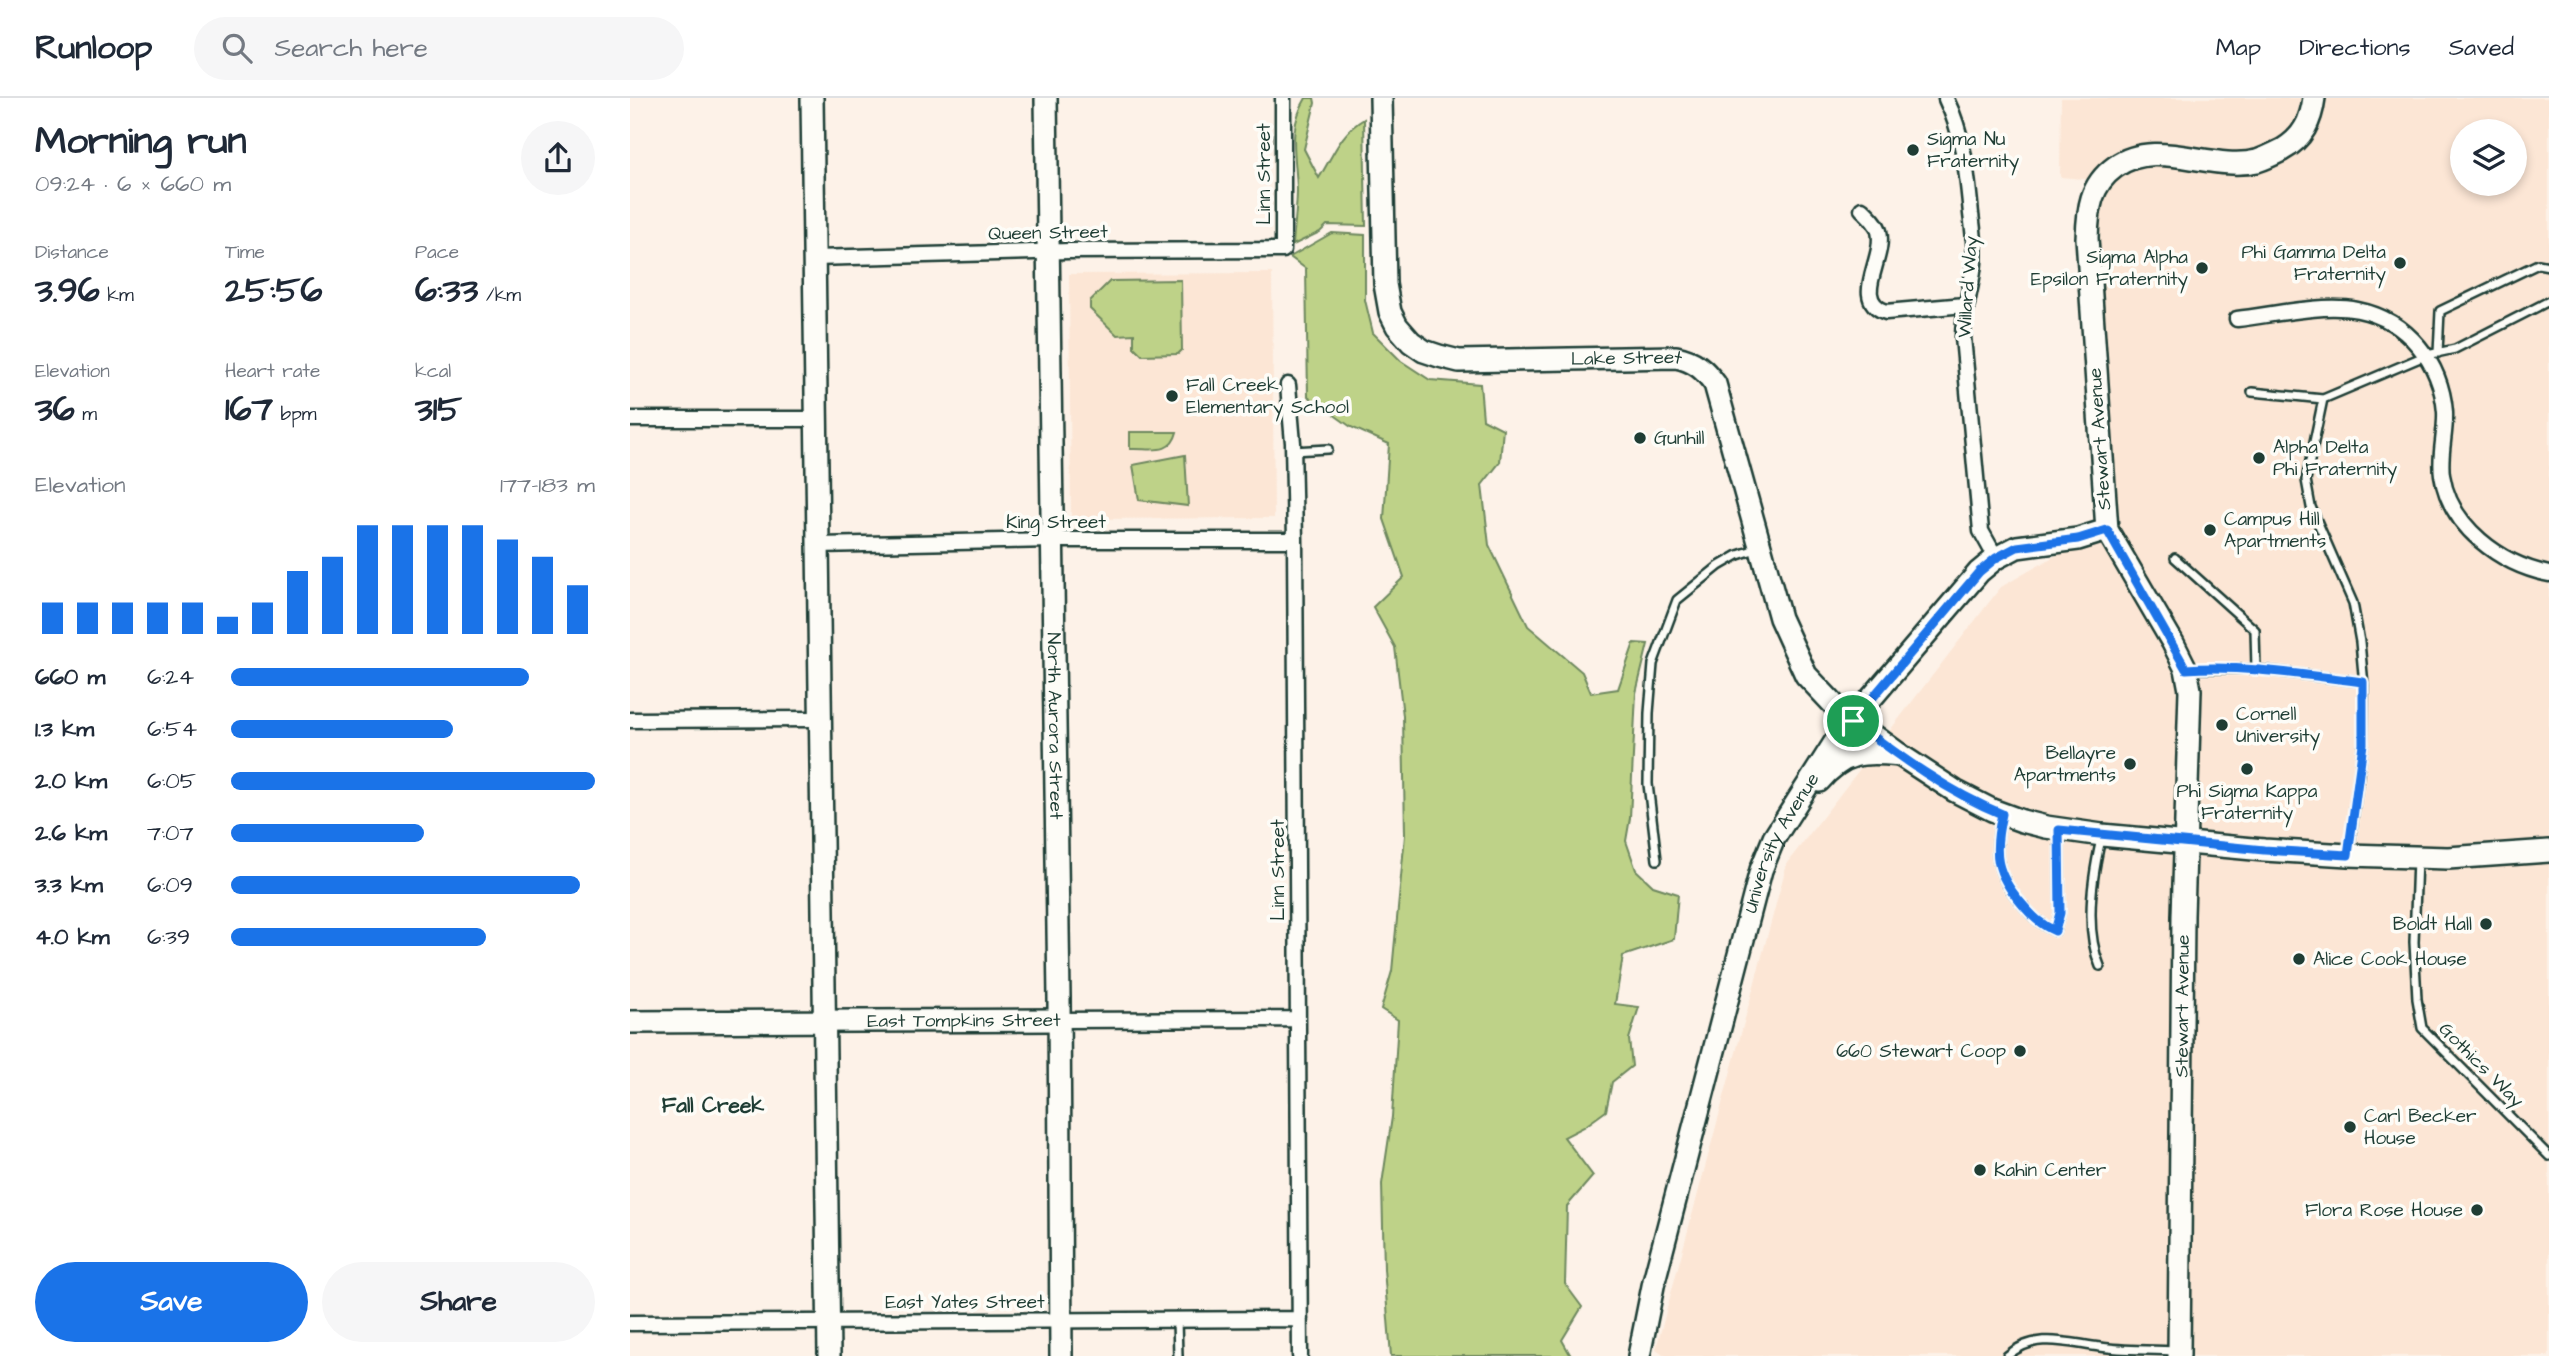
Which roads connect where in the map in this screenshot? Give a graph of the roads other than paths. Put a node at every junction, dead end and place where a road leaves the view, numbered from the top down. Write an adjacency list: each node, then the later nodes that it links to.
1 (812, 98): 10 (street)
2 (1046, 98): 9 (street, North Aurora Street)
3 (1283, 98): 8 (street, Linn Street)
4 (1381, 98): 27 (street, Lake Street)
5 (1946, 99): 13 (street, Willard Way)
6 (2314, 102): 23 (street, Stewart Avenue)
7 (1863, 209): 13 (street)
8 (1283, 250): 9 (street, Queen Street)
9 (1048, 252): 10 (street, Queen Street); 24 (street, North Aurora Street)
10 (814, 258): 20 (street)
11 (2549, 265): 15 (lane)
12 (2549, 301): 15 (lane)
13 (1965, 305): 28 (street, Willard Way)
14 (2236, 318): 15 (street)
15 (2433, 354): 18 (lane); 30 (street)
16 (1288, 385): 22 (street, Linn Street)
17 (2252, 392): 18 (lane)
18 (2323, 399): 33 (lane)
19 (630, 419): 20 (street)
20 (816, 419): 26 (street)
21 (1328, 449): 22 (lane)
22 (1293, 451): 25 (street, Linn Street)
23 (2107, 530): 28 (street); 31 (street, Stewart Avenue)
24 (1052, 540): 25 (street, King Street); 26 (street, King Street); 49 (street, North Aurora Street)
25 (1295, 540): 48 (street, Linn Street)
26 (818, 545): 34 (street)
27 (1759, 548): 36 (street, Lake Street); 46 (lane)
28 (1996, 558): 36 (street)
29 (2175, 558): 32 (lane)
30 (2549, 574)
31 (2186, 669): 32 (lane); 42 (street, Stewart Avenue)
32 (2256, 669): 33 (lane)
33 (2363, 682): 44 (lane)
34 (820, 719): 35 (street); 50 (street)
35 (630, 720)
36 (1853, 721): 37 (street); 38 (street, University Avenue)
37 (1899, 755): 38 (street); 39 (street)
38 (1792, 811): 63 (street, University Avenue)
39 (2002, 814): 40 (street); 40 (lane)
40 (2059, 830): 41 (street)
41 (2102, 835): 42 (street); 47 (lane)
42 (2187, 842): 44 (street); 58 (street, Stewart Avenue)
43 (2549, 852): 45 (street)
44 (2348, 855): 45 (street)
45 (2417, 858): 52 (lane, Gothics Way)
46 (1657, 860)
47 (2100, 966)
48 (1298, 1019): 49 (street, East Tompkins Street); 53 (street, Linn Street)
49 (1059, 1020): 50 (street, East Tompkins Street); 54 (street, North Aurora Street)
50 (825, 1021): 51 (street, East Tompkins Street); 56 (street)
51 (630, 1022)
52 (2549, 1156)
53 (1300, 1319): 55 (street, East Yates Street); 62 (street, Linn Street)
54 (1061, 1321): 55 (street, East Yates Street); 56 (street, East Yates Street); 60 (street, North Aurora Street)
55 (1177, 1321): 61 (lane)
56 (828, 1322): 57 (street, East Yates Street); 59 (street)
57 (630, 1323)
58 (2179, 1353): 64 (lane)
59 (829, 1356)
60 (1061, 1356)
61 (1178, 1356)
62 (1300, 1356)
63 (1639, 1356)
64 (2007, 1356)

